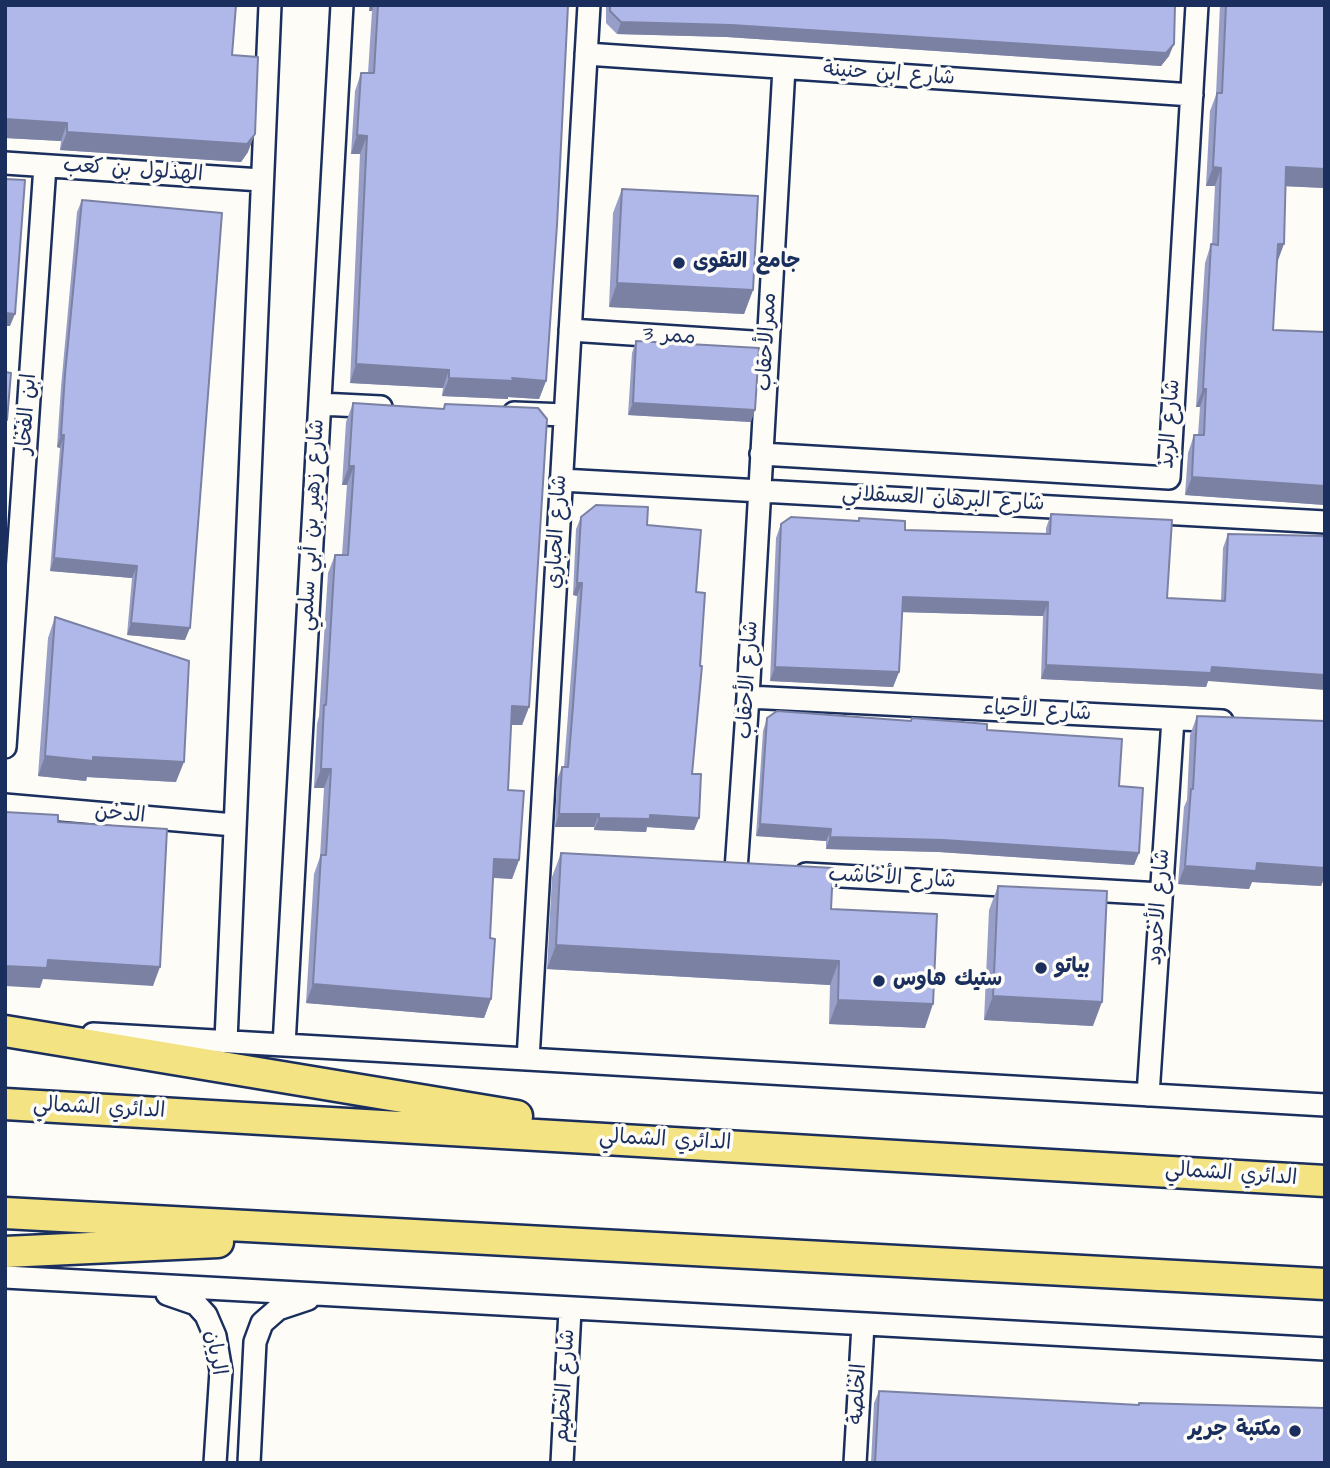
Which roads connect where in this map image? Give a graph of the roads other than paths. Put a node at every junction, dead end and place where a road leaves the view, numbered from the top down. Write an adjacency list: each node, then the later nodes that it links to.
1 (270, 5): 10 (street)
2 (342, 5): 13 (street, شارع زهير بن أبي سلمي)
3 (589, 5): 5 (street, شارع الحباري)
4 (1197, 5): 7 (street, شارع الربذ)
5 (586, 54): 6 (street, شارع ابن حنينة); 11 (street, شارع الحباري)
6 (784, 68): 7 (street, شارع ابن حنينة); 12 (street, ممرالأحقاب)
7 (1192, 95): 17 (street, شارع الربذ)
8 (5, 163): 9 (street, الهذلول بن كعب)
9 (45, 166): 10 (street, الهذلول بن كعب); 21 (street, ابن الفخار)
10 (261, 180): 27 (street)
11 (570, 330): 12 (street, ممر 3); 16 (street, شارع الحباري)
12 (768, 343): 17 (street, ممرالأحقاب)
13 (320, 404): 14 (street); 35 (street, شارع زهير بن أبي سلمي)
14 (402, 408)
15 (497, 412): 16 (street)
16 (565, 415): 18 (street, شارع الحباري)
17 (761, 454): 19 (street, ممرالأحقاب)
18 (561, 480): 19 (street, شارع البرهان العسقلاني); 28 (street, شارع الحباري)
19 (759, 490): 20 (street, شارع البرهان العسقلاني); 22 (street, شارع الأحقاب)
20 (1325, 522)
21 (10, 611): 25 (street, ابن الفخار)
22 (748, 697): 23 (street, شارع الأحياء); 30 (street, شارع الأحقاب)
23 (1173, 719): 24 (street, شارع الأحياء); 32 (street, شارع الأخدود)
24 (1242, 722)
25 (5, 747)
26 (5, 805): 27 (street, الدخن)
27 (234, 825): 34 (street)
28 (539, 858): 29 (street); 36 (street, شارع الحباري)
29 (566, 860)
30 (710, 868)
31 (791, 873): 32 (street, شارع الأخاشب)
32 (1161, 894): 37 (street, شارع الأخدود)
33 (5, 1030): 34 (street); 40 (highway)
34 (226, 1041): 35 (street)
35 (284, 1045): 36 (street)
36 (528, 1059): 37 (street)
37 (1148, 1095): 38 (street)
38 (1320, 1103)
39 (5, 1104): 40 (highway, الدائري الشمالي)
40 (669, 1141): 41 (highway, الدائري الشمالي)
41 (1325, 1181)
42 (5, 1213): 43 (highway)
43 (386, 1234): 44 (highway); 46 (highway)
44 (5, 1252)
45 (5, 1277): 47 (street)
46 (1325, 1284)
47 (142, 1286): 48 (street); 52 (street, الريان)
48 (324, 1294): 49 (street); 53 (street, الريان)
49 (570, 1310): 50 (street); 56 (street, شارع الخطيم)
50 (863, 1325): 51 (street); 57 (street, الخلصة)
51 (1325, 1349)
52 (217, 1350): 53 (street); 54 (street, الريان)
53 (255, 1352): 55 (street, الريان)
54 (215, 1463)
55 (248, 1463)
56 (562, 1463)
57 (855, 1463)

